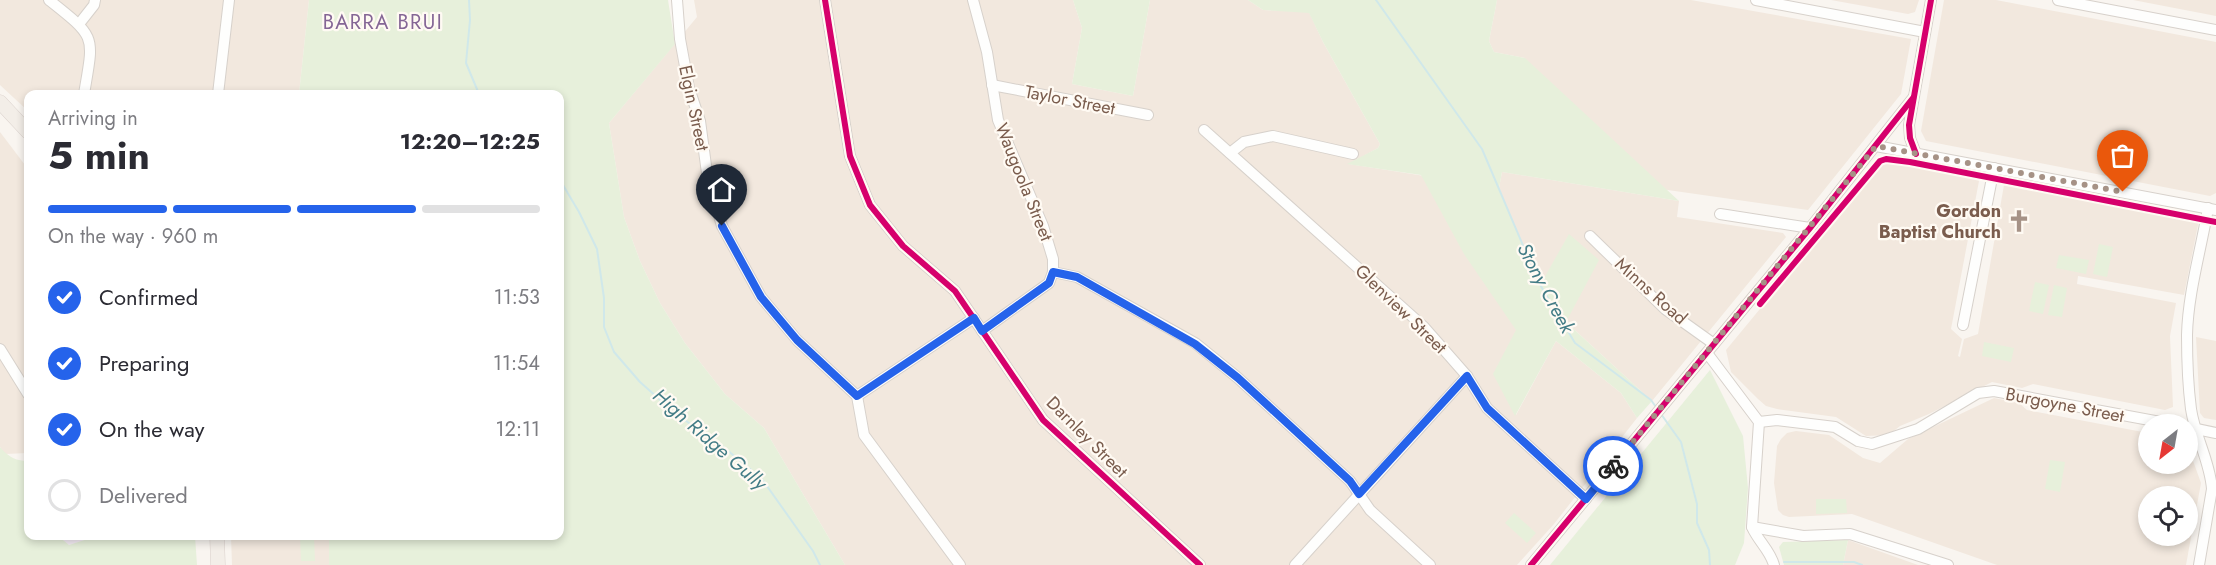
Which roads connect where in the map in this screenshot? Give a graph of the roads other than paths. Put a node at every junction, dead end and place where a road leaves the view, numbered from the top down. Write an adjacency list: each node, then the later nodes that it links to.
1 (49, 0): 10 (street)
2 (95, 0): 10 (street)
3 (229, 0): 15 (street)
4 (677, 0): 38 (street, Elgin Street)
5 (825, 0): 31 (street, Darnley Street)
6 (973, 0): 13 (street, Waugoola Street)
7 (1756, 0): 12 (street)
8 (1931, 0): 12 (street)
9 (2058, 0): 11 (street)
10 (79, 24): 14 (street)
11 (2216, 30)
12 (1925, 32): 16 (street)
13 (992, 86): 18 (street, Taylor Street); 30 (street, Waugoola Street)
14 (85, 90)
15 (218, 90)
16 (1913, 98): 21 (street); 24 (street)
17 (0, 102): 19 (main road)
18 (1148, 115)
19 (24, 128)
20 (1204, 130): 22 (street, Glenview Street)
21 (1876, 146): 24 (street); 28 (street)
22 (1230, 153): 23 (street); 36 (street, Glenview Street)
23 (1353, 154)
24 (1916, 154): 25 (street)
25 (1994, 168): 26 (street); 32 (street)
26 (2212, 209): 39 (street)
27 (1720, 214): 28 (street)
28 (1810, 228): 35 (street)
29 (1590, 236): 35 (street, Minns Road)
30 (1053, 272): 33 (street); 45 (street)
31 (974, 318): 33 (street, Darnley Street); 38 (street)
32 (1963, 325)
33 (982, 331): 51 (street, Darnley Street)
34 (0, 349): 37 (street)
35 (1711, 349): 41 (street, Minns Road); 46 (street)
36 (1467, 376): 45 (street); 46 (street, Glenview Street)
37 (24, 388)
38 (857, 396): 50 (street)
39 (2191, 414)
40 (2138, 418): 41 (street, Burgoyne Street)
41 (1759, 423): 47 (street)
42 (2198, 429): 43 (street)
43 (2216, 433)
44 (2198, 445): 57 (street)
45 (1359, 494): 52 (street); 53 (street)
46 (1586, 499): 54 (street)
47 (1752, 526): 55 (street); 56 (street)
48 (217, 540): 49 (main road)
49 (218, 565)
50 (960, 565)
51 (1200, 565)
52 (1295, 565)
53 (1430, 565)
54 (1532, 565)
55 (1774, 565)
56 (1948, 565)
57 (2199, 565)

